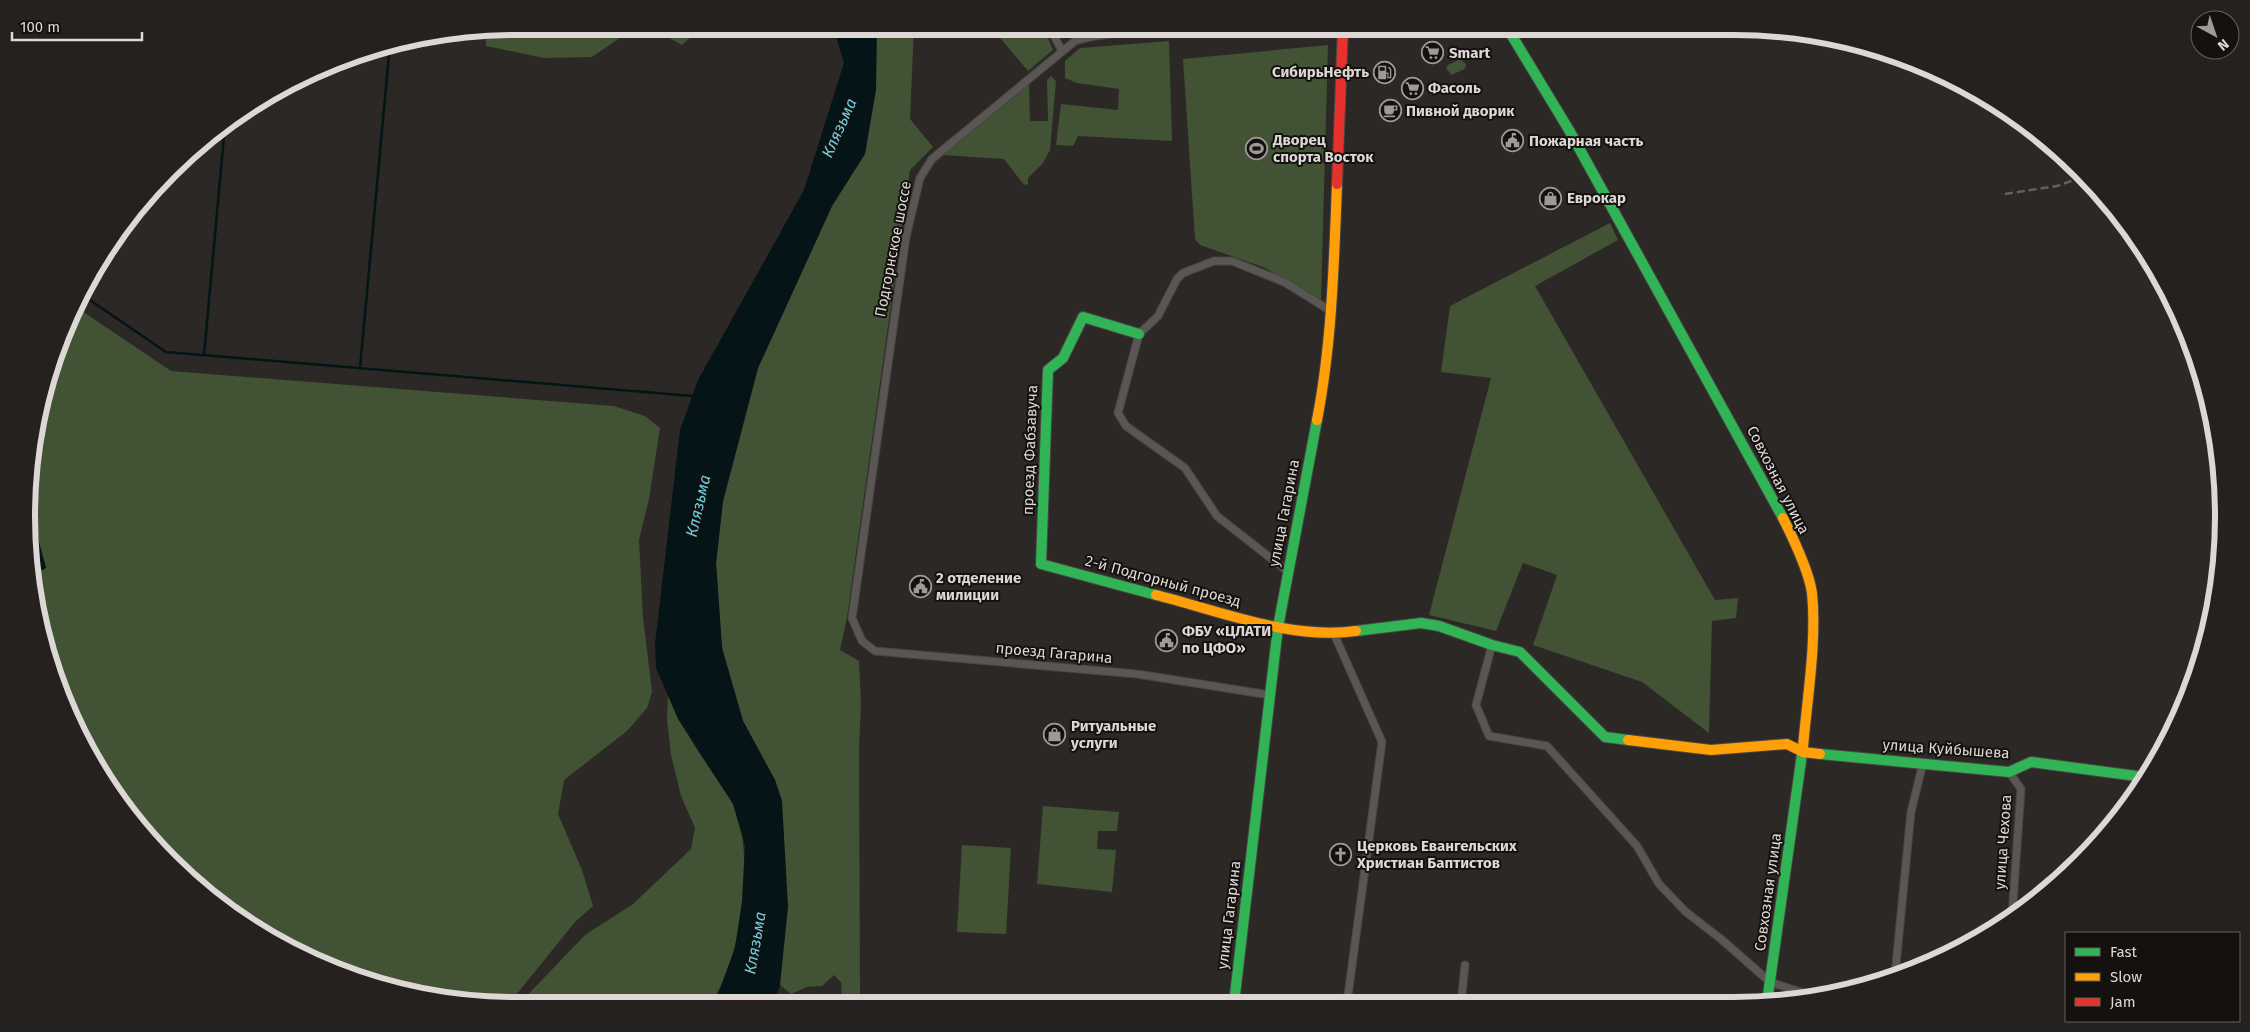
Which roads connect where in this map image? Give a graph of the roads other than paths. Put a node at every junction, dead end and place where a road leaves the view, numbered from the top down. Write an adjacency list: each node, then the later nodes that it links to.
1 (1054, 35): 5 (street)
2 (1116, 35): 5 (street, Подгорнское шоссе)
3 (1342, 35): 6 (street, улица Гагарина)
4 (1511, 35): 15 (street, Совхозная улица)
5 (1062, 51): 10 (street, Подгорнское шоссе)
6 (1331, 311): 7 (street); 9 (street, улица Гагарина)
7 (1139, 334): 8 (street, проезд Фабзавуча); 9 (street)
8 (1041, 564): 11 (street, 2-й Подгорный проезд)
9 (1287, 571): 11 (street, улица Гагарина)
10 (852, 618): 14 (street, проезд Гагарина)
11 (1278, 627): 12 (street, 2-й Подгорный проезд); 14 (street, улица Гагарина)
12 (1334, 634): 13 (street, 2-й Подгорный проезд); 26 (street)
13 (1492, 645): 15 (street, улица Куйбышева); 22 (street)
14 (1270, 695): 25 (street, улица Гагарина)
15 (1803, 752): 16 (street, улица Куйбышева); 22 (street, Совхозная улица)
16 (1922, 763): 17 (street, улица Куйбышева); 21 (street)
17 (2009, 772): 18 (street, улица Куйбышева); 19 (street, улица Чехова)
18 (2138, 776)
19 (2013, 908)
20 (1465, 965): 27 (street)
21 (1896, 968)
22 (1770, 982): 23 (street); 24 (street, Совхозная улица)
23 (1802, 992)
24 (1768, 996)
25 (1235, 997)
26 (1348, 997)
27 (1462, 997)

